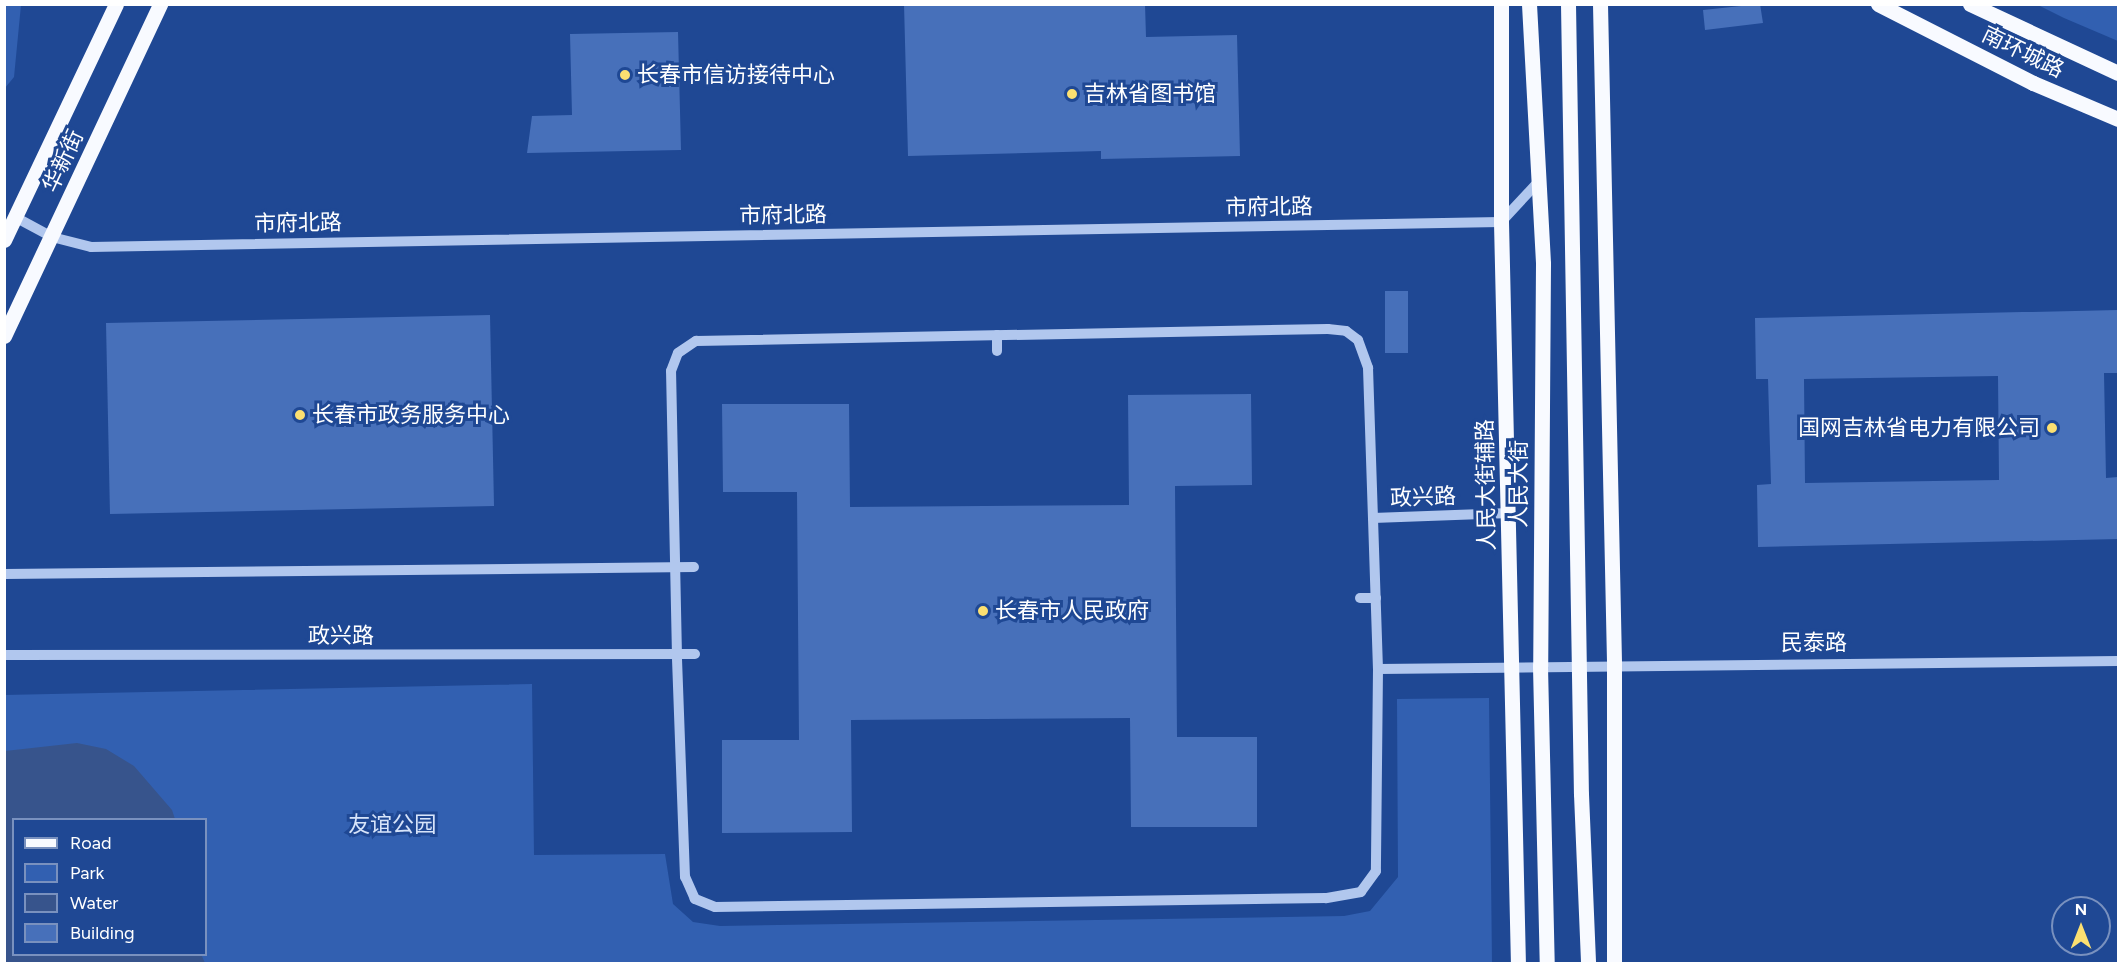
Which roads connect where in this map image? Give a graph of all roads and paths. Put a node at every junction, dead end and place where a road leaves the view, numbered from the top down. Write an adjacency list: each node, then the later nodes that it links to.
1 (116, 4): 12 (main road, 华新街)
2 (160, 4): 14 (main road, 华新街)
3 (1501, 4): 13 (main road, 人民大街辅路)
4 (1529, 4): 11 (main road, 人民大街)
5 (1568, 4): 31 (main road)
6 (1600, 4): 30 (main road)
7 (1878, 4): 10 (main road, 南环城路)
8 (1970, 4): 9 (main road, 南环城路)
9 (2118, 73)
10 (2118, 118)
11 (1540, 180): 13 (street); 32 (main road, 人民大街)
12 (15, 217): 14 (street, 市府北路); 15 (main road, 华新街)
13 (1501, 222): 14 (street, 市府北路); 19 (main road, 人民大街辅路)
14 (52, 237): 17 (main road, 华新街)
15 (4, 240)
16 (997, 334): 18 (street); 20 (street); 21 (street)
17 (4, 336)
18 (997, 351)
19 (1510, 513): 20 (street, 政兴路); 33 (main road, 人民大街辅路)
20 (1373, 518): 25 (street)
21 (677, 567): 22 (street); 23 (street); 28 (street)
22 (694, 567)
23 (4, 574)
24 (1360, 598): 25 (street)
25 (1376, 598): 34 (street)
26 (695, 654): 28 (street, 政兴路)
27 (4, 655): 28 (street, 政兴路)
28 (677, 656): 34 (street)
29 (2118, 661): 30 (street, 民泰路)
30 (1614, 664): 31 (street, 民泰路); 38 (main road)
31 (1579, 665): 32 (street, 民泰路); 37 (main road)
32 (1540, 666): 33 (street, 民泰路); 36 (main road, 人民大街)
33 (1511, 667): 34 (street); 35 (main road, 人民大街辅路)
34 (1378, 669)
35 (1518, 963)
36 (1547, 963)
37 (1588, 963)
38 (1614, 963)

